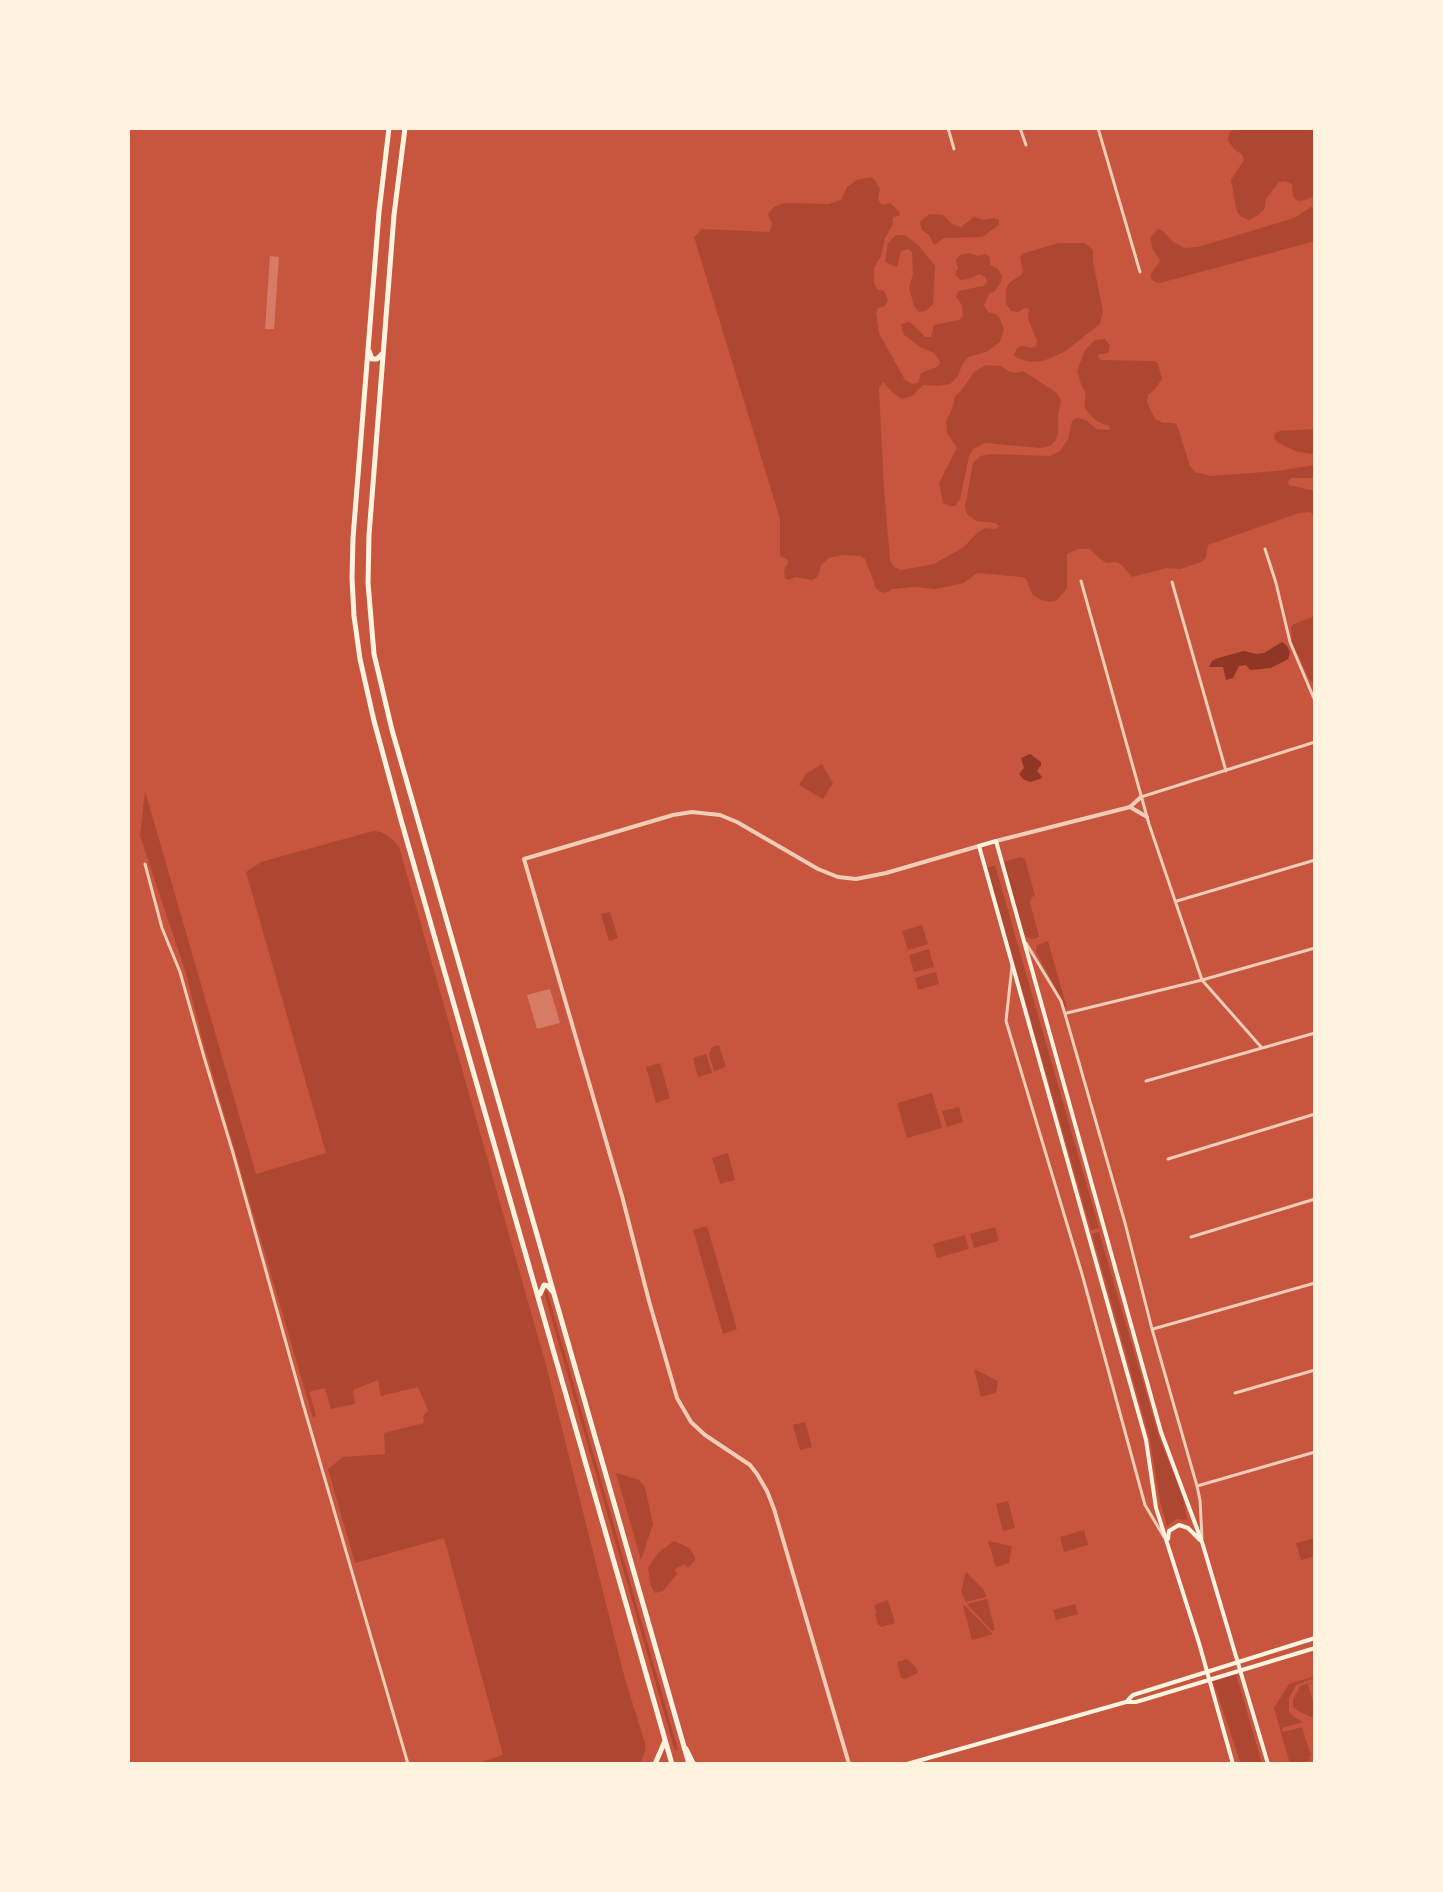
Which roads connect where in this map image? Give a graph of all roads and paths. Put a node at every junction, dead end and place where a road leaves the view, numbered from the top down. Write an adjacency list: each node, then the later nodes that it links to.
1 (389, 128): 9 (main road)
2 (405, 128): 10 (main road)
3 (948, 128): 7 (street)
4 (1020, 128): 6 (street)
5 (1098, 128): 8 (street)
6 (1026, 145)
7 (954, 149)
8 (1140, 272)
9 (368, 350): 10 (main road); 39 (main road)
10 (383, 353): 38 (main road)
11 (1265, 549): 14 (street)
12 (1081, 581): 17 (street)
13 (1172, 582): 16 (street)
14 (1315, 701)
15 (1315, 742): 16 (street)
16 (1226, 771): 17 (street)
17 (1141, 797): 18 (street); 19 (street)
18 (1130, 807): 19 (street); 20 (street)
19 (1147, 817): 24 (street)
20 (996, 841): 21 (main road); 25 (main road)
21 (979, 846): 27 (main road); 59 (street)
22 (1315, 860): 24 (street)
23 (145, 864): 55 (street)
24 (1175, 902): 28 (street)
25 (1022, 939): 29 (street); 45 (main road)
26 (1315, 948): 28 (street)
27 (1012, 963): 46 (main road); 46 (street)
28 (1202, 980): 29 (street); 31 (street)
29 (1065, 1014): 40 (street)
30 (1315, 1033): 31 (street)
31 (1262, 1048): 32 (street)
32 (1146, 1081)
33 (1315, 1114): 34 (street)
34 (1168, 1159)
35 (1315, 1199): 36 (street)
36 (1191, 1237)
37 (1315, 1283): 40 (street)
38 (554, 1293): 39 (main road); 58 (main road)
39 (539, 1297): 54 (main road)
40 (1152, 1329): 44 (street)
41 (1315, 1370): 42 (street)
42 (1235, 1393)
43 (1315, 1452): 44 (street)
44 (1197, 1486): 45 (street)
45 (1202, 1542): 46 (main road); 49 (main road)
46 (1169, 1544): 50 (main road)
47 (1315, 1638): 49 (main road)
48 (1315, 1648): 51 (main road)
49 (1239, 1661): 50 (main road); 51 (main road)
50 (1206, 1672): 52 (main road); 53 (main road)
51 (1241, 1672): 52 (main road); 62 (main road)
52 (1209, 1681): 53 (main road); 61 (main road)
53 (1126, 1702): 60 (main road)
54 (665, 1740): 56 (main road); 57 (main road)
55 (408, 1764)
56 (655, 1764)
57 (672, 1764)
58 (692, 1764)
59 (849, 1764)
60 (907, 1764)
61 (1233, 1764)
62 (1268, 1764)

